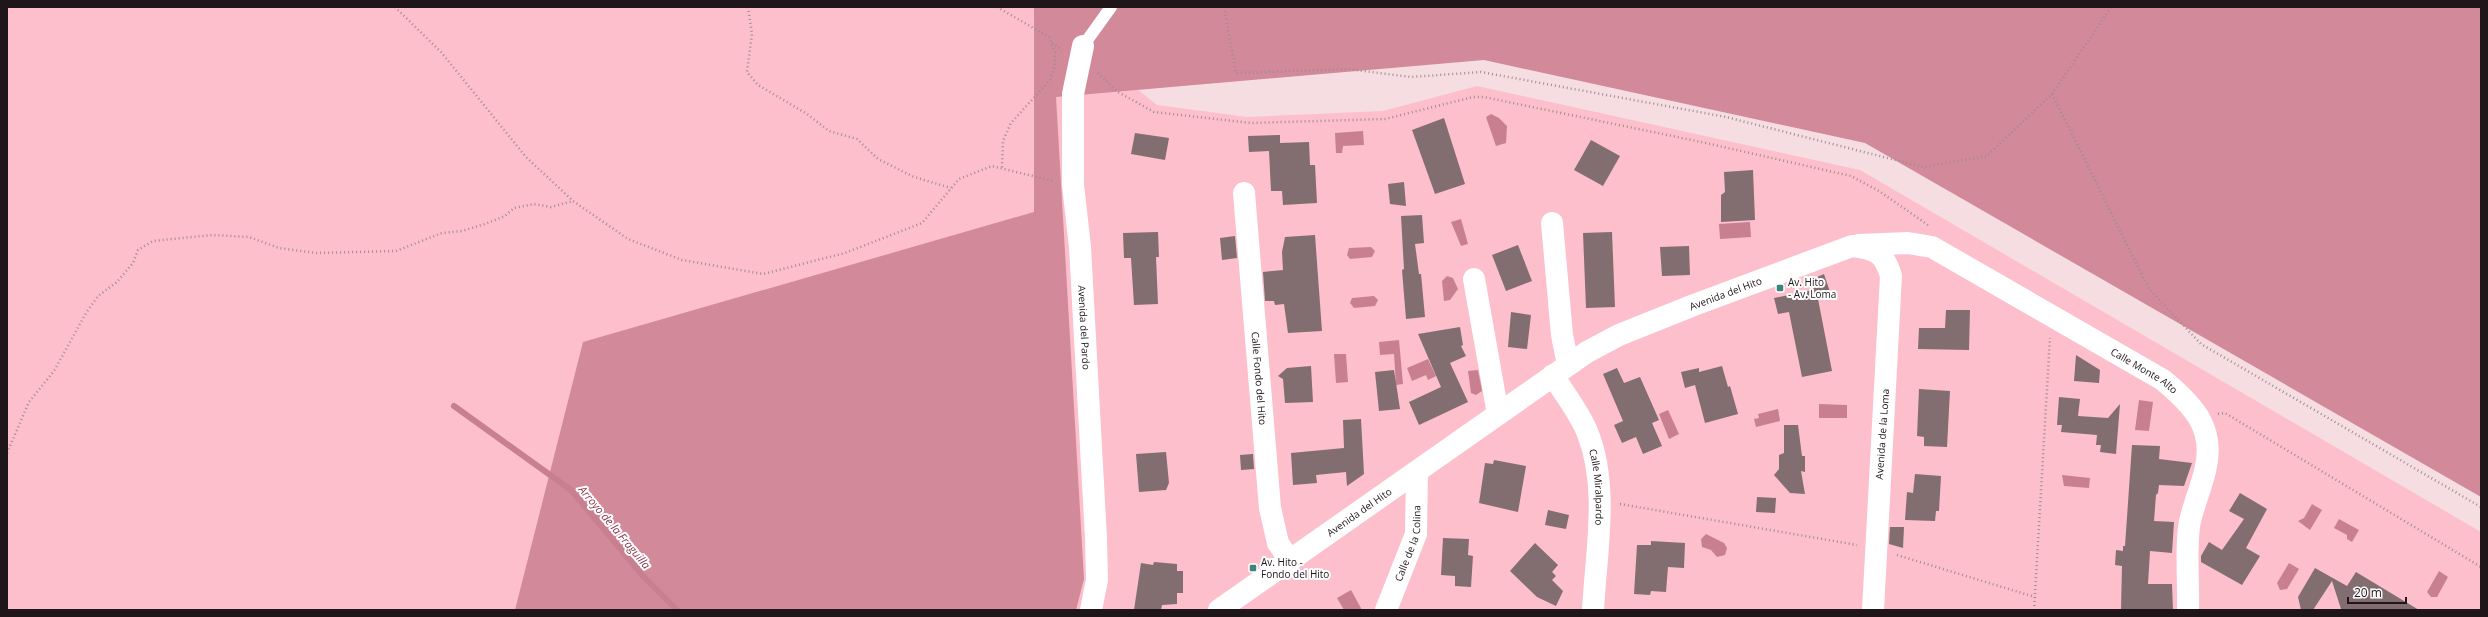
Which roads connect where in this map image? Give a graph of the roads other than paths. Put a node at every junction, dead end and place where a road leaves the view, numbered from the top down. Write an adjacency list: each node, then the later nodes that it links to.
1 (1111, 7): 2 (lane)
2 (1082, 54): 13 (street, Avenida del Pardo)
3 (1244, 193): 12 (street, Calle Fondo del Hito)
4 (1552, 223): 9 (street)
5 (1908, 243): 6 (street, Calle Monte Alto); 7 (street); 18 (street, Calle Monte Alto)
6 (1852, 246): 7 (street, Avenida del Hito); 9 (street, Avenida del Hito)
7 (1889, 268): 17 (street, Avenida de la Loma)
8 (1474, 279): 10 (street)
9 (1560, 370): 10 (street, Avenida del Hito); 16 (street, Calle Miralpardo)
10 (1498, 414): 11 (street, Avenida del Hito)
11 (1417, 473): 12 (street, Avenida del Hito); 15 (street, Calle de la Colina)
12 (1290, 561): 14 (street, Avenida del Hito)
13 (1091, 610)
14 (1219, 610)
15 (1386, 610)
16 (1593, 610)
17 (1873, 610)
18 (2188, 610)

